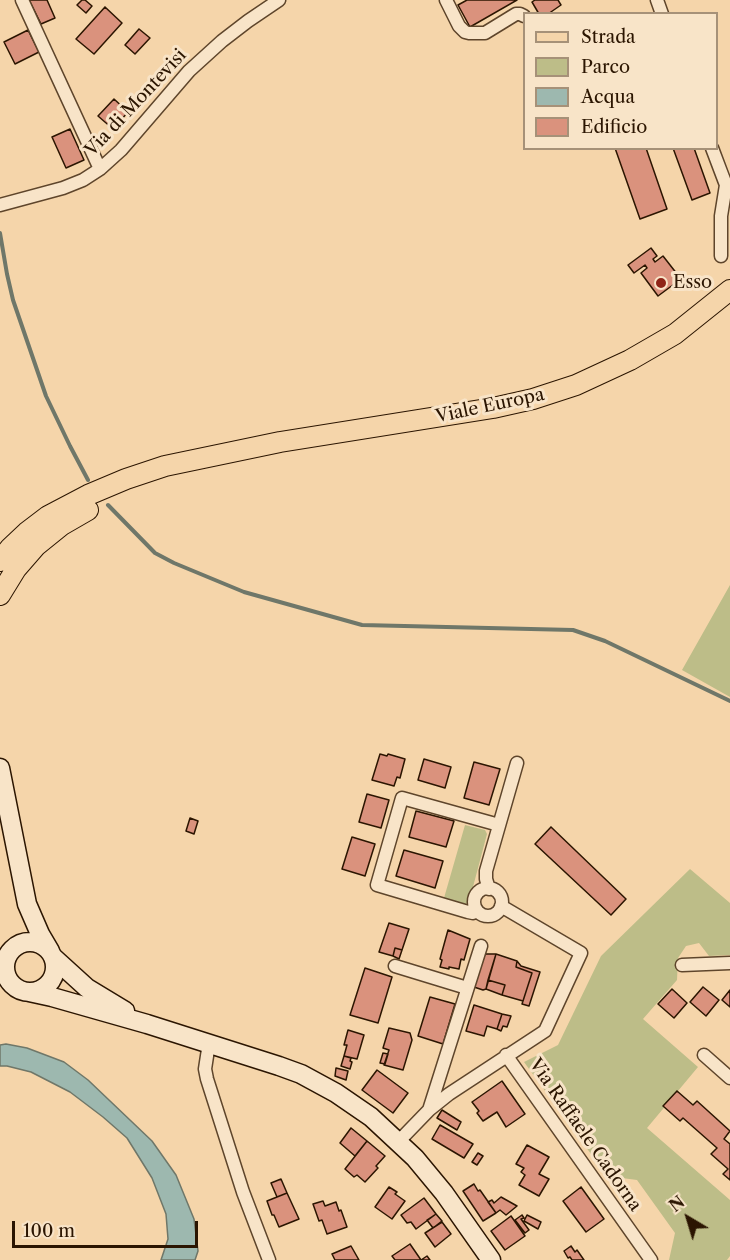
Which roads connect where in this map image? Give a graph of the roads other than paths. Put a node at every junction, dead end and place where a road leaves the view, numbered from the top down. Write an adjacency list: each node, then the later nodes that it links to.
1 (22, 0): 6 (street)
2 (279, 0): 6 (street, Via di Montevisi)
3 (446, 0): 4 (street)
4 (523, 15)
5 (713, 150): 8 (street)
6 (100, 169): 7 (street, Via di Montevisi)
7 (3, 204)
8 (721, 216): 9 (street); 10 (street)
9 (730, 228)
10 (721, 256)
11 (730, 290): 12 (main road, Viale Europa)
12 (224, 454): 13 (main road, Viale Europa); 14 (main road, Viale Europa)
13 (0, 561)
14 (0, 595)
15 (517, 763): 17 (street)
16 (0, 768): 19 (street)
17 (499, 825): 18 (street); 21 (street)
18 (489, 889): 20 (street); 21 (street)
19 (27, 904): 23 (street); 24 (street)
20 (501, 906): 21 (street); 33 (street)
21 (477, 911)
22 (481, 946): 29 (street)
23 (52, 954): 24 (street); 30 (street); 31 (street)
24 (6, 956): 30 (street)
25 (730, 963): 26 (street)
26 (682, 965)
27 (395, 966): 29 (street)
28 (0, 986): 30 (street)
29 (467, 988): 36 (street)
30 (25, 992): 31 (street)
31 (147, 1024): 32 (street)
32 (209, 1043): 37 (street); 38 (street)
33 (506, 1055): 36 (street, Via Raffaele Cadorna); 40 (street, Via Raffaele Cadorna)
34 (704, 1055): 35 (street)
35 (730, 1078)
36 (429, 1110): 37 (street, Via Raffaele Cadorna)
37 (399, 1141): 39 (street)
38 (269, 1260)
39 (491, 1260)
40 (651, 1260)

